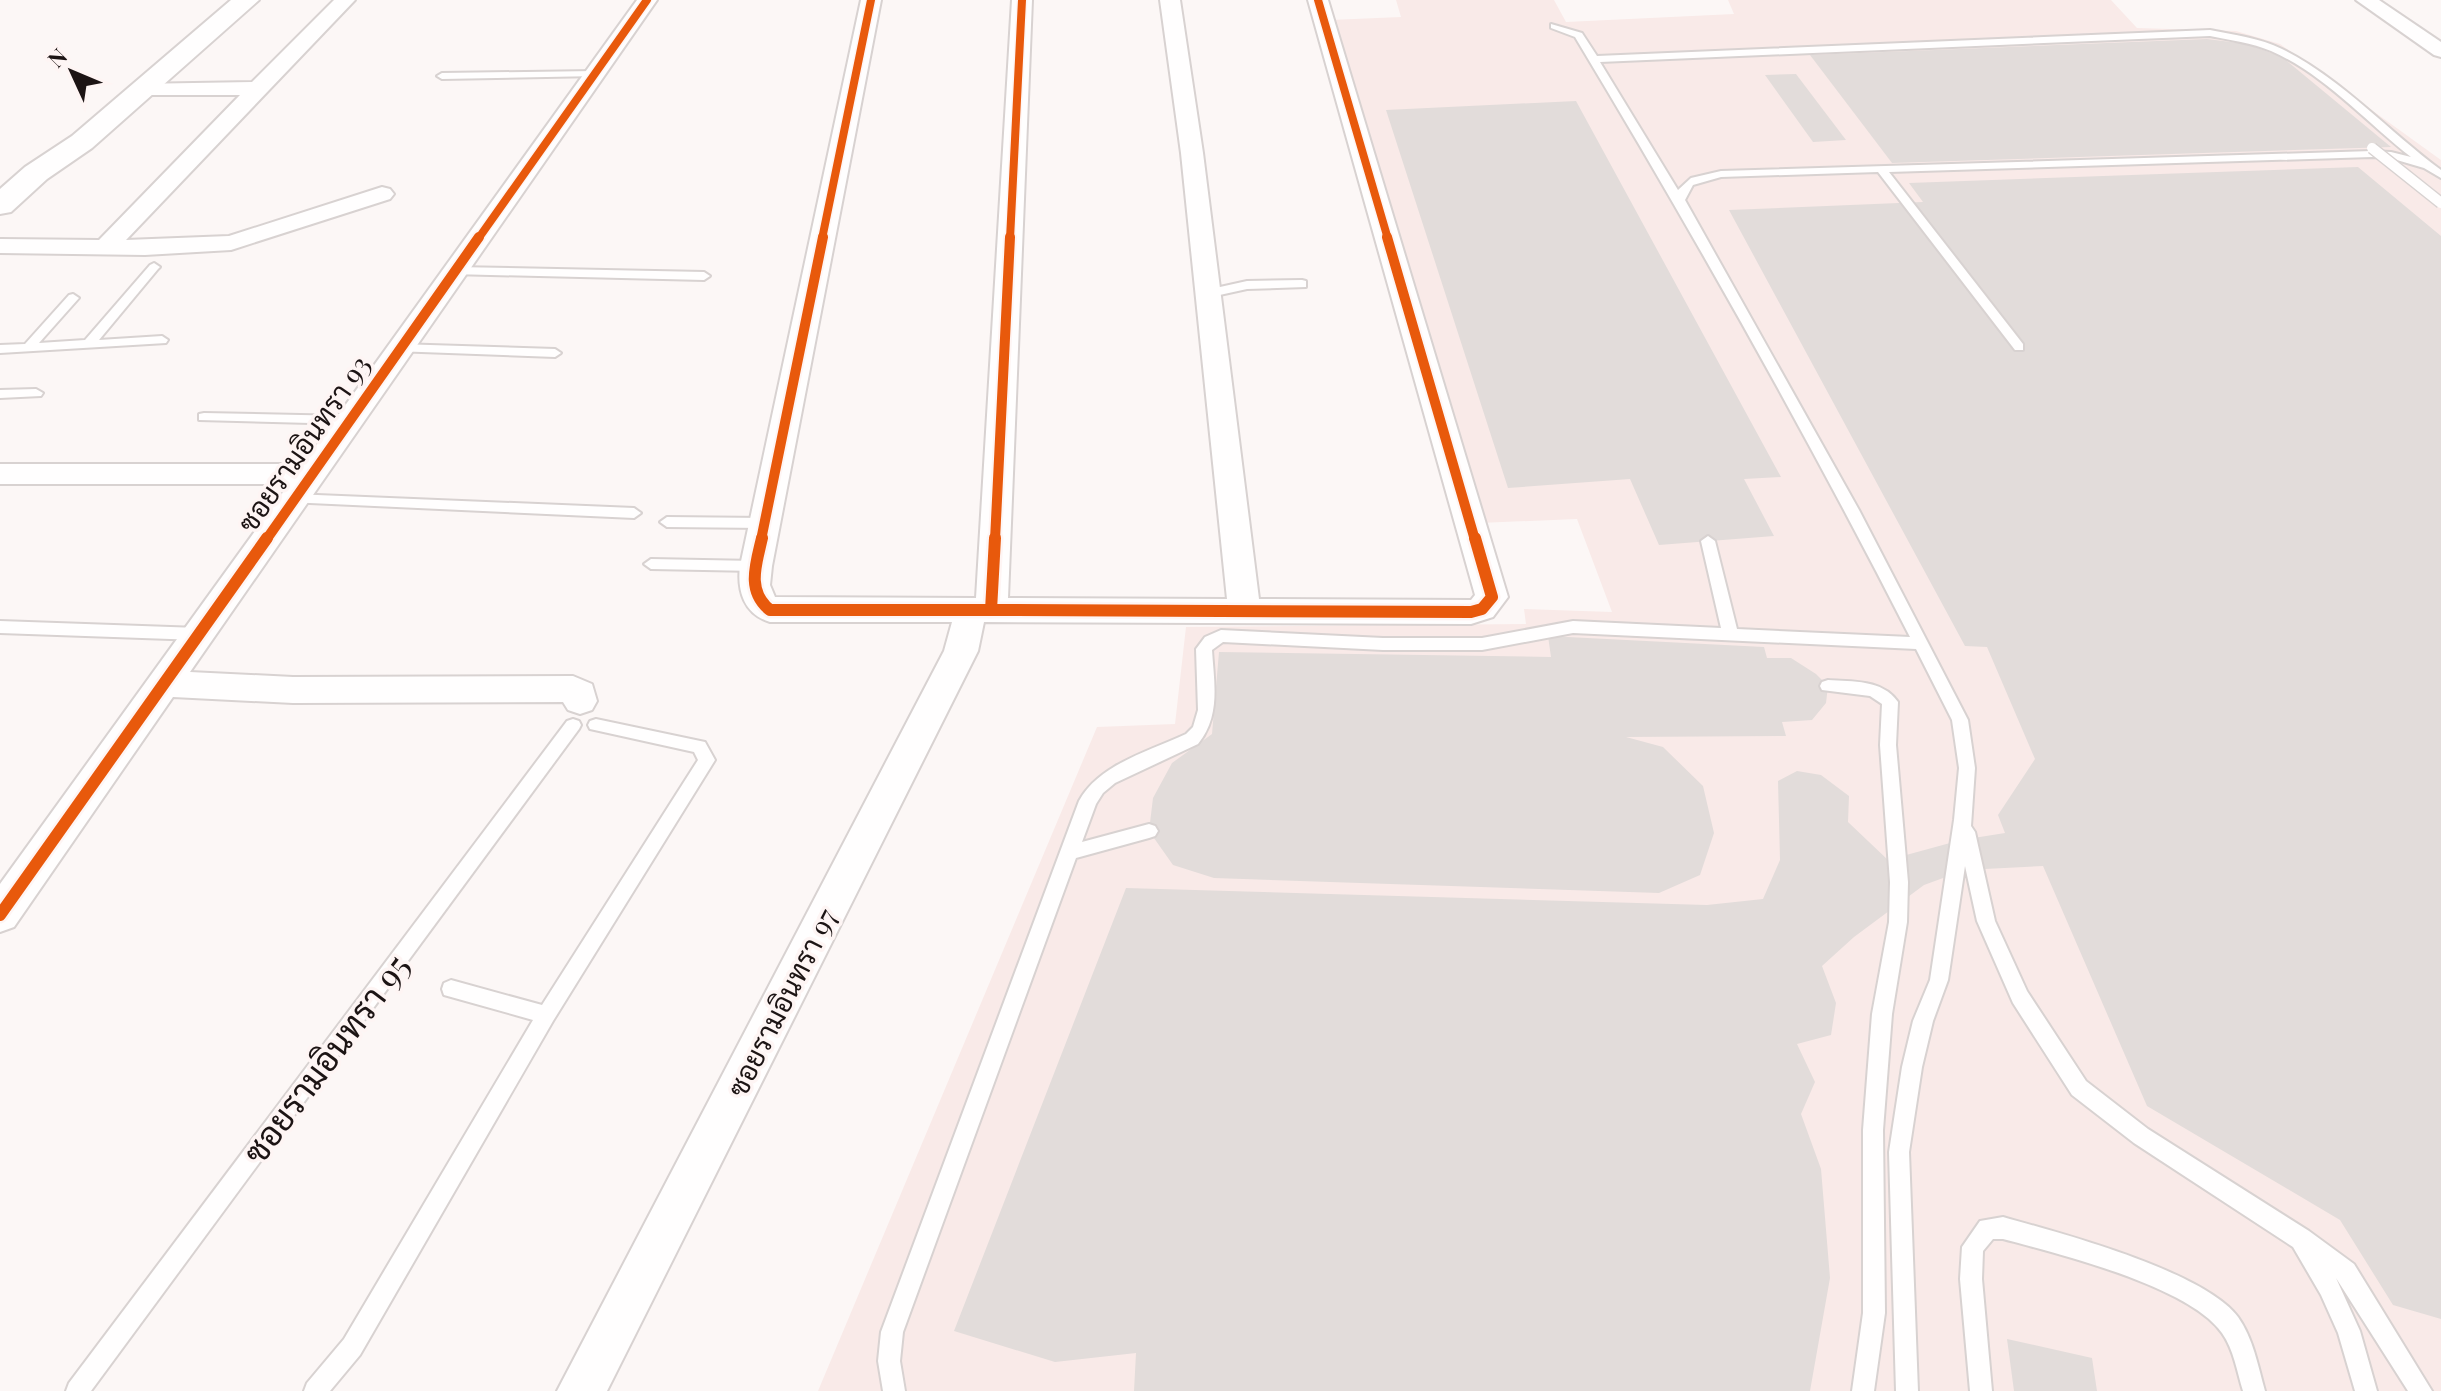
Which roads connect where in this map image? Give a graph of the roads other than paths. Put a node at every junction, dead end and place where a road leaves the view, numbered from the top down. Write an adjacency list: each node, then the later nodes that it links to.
1 (246, 0): 15 (main road)
2 (345, 0): 14 (street)
3 (647, 0): 12 (street, ซอยรามอินทรา 93)
4 (871, 0): 50 (street)
5 (1022, 0): 54 (street, ซอยรามอินทรา 97)
6 (1170, 0): 32 (street)
7 (1318, 0): 55 (street)
8 (2366, 0): 10 (street)
9 (1554, 26): 11 (lane)
10 (2441, 51)
11 (1593, 59): 18 (lane); 22 (lane)
12 (595, 74): 13 (lane); 29 (street, ซอยรามอินทรา 93)
13 (442, 76)
14 (258, 88): 15 (street); 27 (street)
15 (143, 89): 16 (main road)
16 (82, 142): 24 (main road); 25 (main road)
17 (2372, 148): 23 (lane, bridge)
18 (2426, 165): 19 (lane); 20 (lane)
19 (1881, 169): 22 (lane); 37 (lane)
20 (2441, 175)
21 (382, 194): 27 (street)
22 (1679, 200): 59 (lane)
23 (2441, 203)
24 (0, 205)
25 (0, 229)
26 (0, 246): 27 (street)
27 (105, 248)
28 (154, 267): 35 (lane)
29 (455, 271): 30 (lane); 38 (street, ซอยรามอินทรา 93)
30 (704, 276)
31 (1302, 284): 32 (lane)
32 (1206, 294): 55 (street)
33 (73, 298): 36 (lane)
34 (162, 340): 35 (lane)
35 (89, 344): 36 (lane)
36 (29, 347): 39 (lane)
37 (2019, 347)
38 (398, 348): 40 (lane); 44 (street, ซอยรามอินทรา 93)
39 (0, 349)
40 (555, 353)
41 (36, 393): 42 (lane)
42 (0, 394)
43 (204, 417): 44 (lane)
44 (348, 420): 46 (street, ซอยรามอินทรา 93)
45 (0, 474): 46 (street)
46 (310, 474): 47 (street, ซอยรามอินทรา 93)
47 (293, 499): 48 (lane); 57 (street, ซอยรามอินทรา 93)
48 (634, 513)
49 (667, 522): 50 (lane)
50 (764, 523): 53 (street)
51 (1708, 541): 58 (lane)
52 (651, 564): 53 (lane)
53 (756, 566): 54 (street)
54 (981, 610): 55 (street); 72 (street, ซอยรามอินทรา 97)
55 (1244, 611)
56 (0, 627): 57 (lane)
57 (199, 634): 60 (street, ซอยรามอินทรา 93)
58 (1731, 636): 59 (lane); 65 (lane)
59 (1918, 643): 63 (lane)
60 (160, 684): 62 (street); 66 (street, ซอยรามอินทรา 93)
61 (1828, 686): 74 (lane)
62 (583, 717): 68 (lane); 70 (lane, ซอยรามอินทรา 95)
63 (1963, 820): 69 (lane); 75 (lane)
64 (1149, 831): 65 (lane)
65 (1070, 852): 73 (lane)
66 (0, 915)
67 (451, 989): 68 (lane)
68 (546, 1015): 71 (lane)
69 (2301, 1239): 78 (lane); 79 (lane)
70 (77, 1391)
71 (315, 1391)
72 (581, 1391)
73 (894, 1391)
74 (1863, 1391)
75 (1907, 1391)
76 (1981, 1391): 77 (lane)
77 (2254, 1391)
78 (2366, 1391)
79 (2421, 1391)

